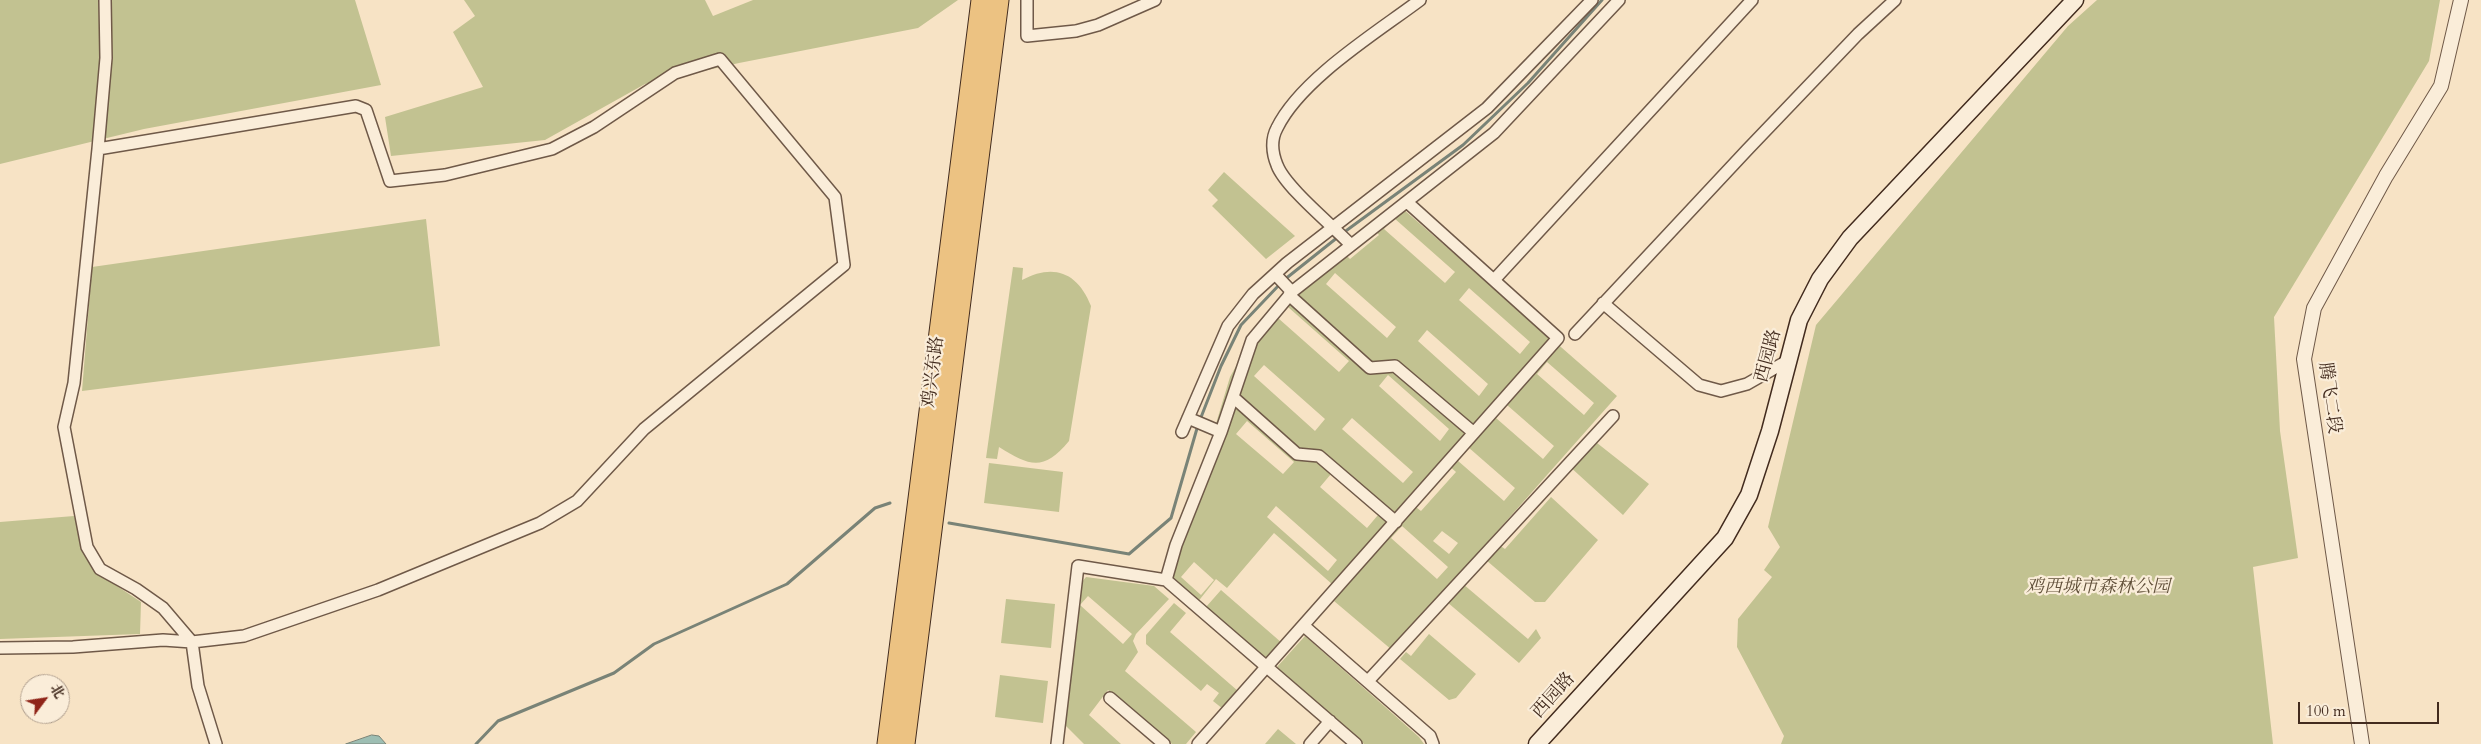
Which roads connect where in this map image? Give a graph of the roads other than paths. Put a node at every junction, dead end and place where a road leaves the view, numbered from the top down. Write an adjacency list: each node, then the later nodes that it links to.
1 (105, 0): 13 (street)
2 (981, 0): 39 (highway, 鸡兴东路)
3 (999, 0): 40 (highway, 鸡兴东路)
4 (1027, 0): 5 (street)
5 (1155, 0)
6 (1420, 0): 15 (street)
7 (1592, 0): 15 (street)
8 (1619, 0): 14 (street)
9 (1752, 0): 18 (street)
10 (1895, 0): 20 (street)
11 (2075, 0): 22 (main road, 西园路)
12 (2461, 0): 48 (street, 腾飞二段)
13 (98, 150): 32 (street); 32 (street)
14 (1407, 202): 16 (street); 18 (street)
15 (1334, 228): 16 (street); 17 (street)
16 (1351, 245): 19 (street)
17 (1276, 274): 19 (street); 25 (street)
18 (1494, 280): 28 (street)
19 (1291, 293): 23 (street); 28 (street)
20 (1603, 303): 21 (street); 22 (street)
21 (1575, 334)
22 (1788, 360): 47 (main road, 西园路)
23 (1233, 397): 27 (street); 29 (street)
24 (1613, 416): 35 (street)
25 (1188, 418): 26 (street); 27 (street)
26 (1182, 432)
27 (1221, 432): 30 (street)
28 (1474, 433): 29 (street)
29 (1396, 522): 31 (street)
30 (1166, 580): 34 (street); 41 (street)
31 (1304, 626): 34 (street); 35 (street)
32 (192, 642): 33 (street); 38 (street)
33 (0, 648)
34 (1267, 667): 37 (street); 43 (street)
35 (1368, 681): 46 (street)
36 (1110, 698): 42 (street)
37 (1330, 721): 44 (street); 45 (street)
38 (216, 744)
39 (887, 744)
40 (905, 744)
41 (1057, 744)
42 (1164, 744)
43 (1198, 744)
44 (1310, 744)
45 (1356, 744)
46 (1433, 744)
47 (1537, 744)
48 (2362, 744)

